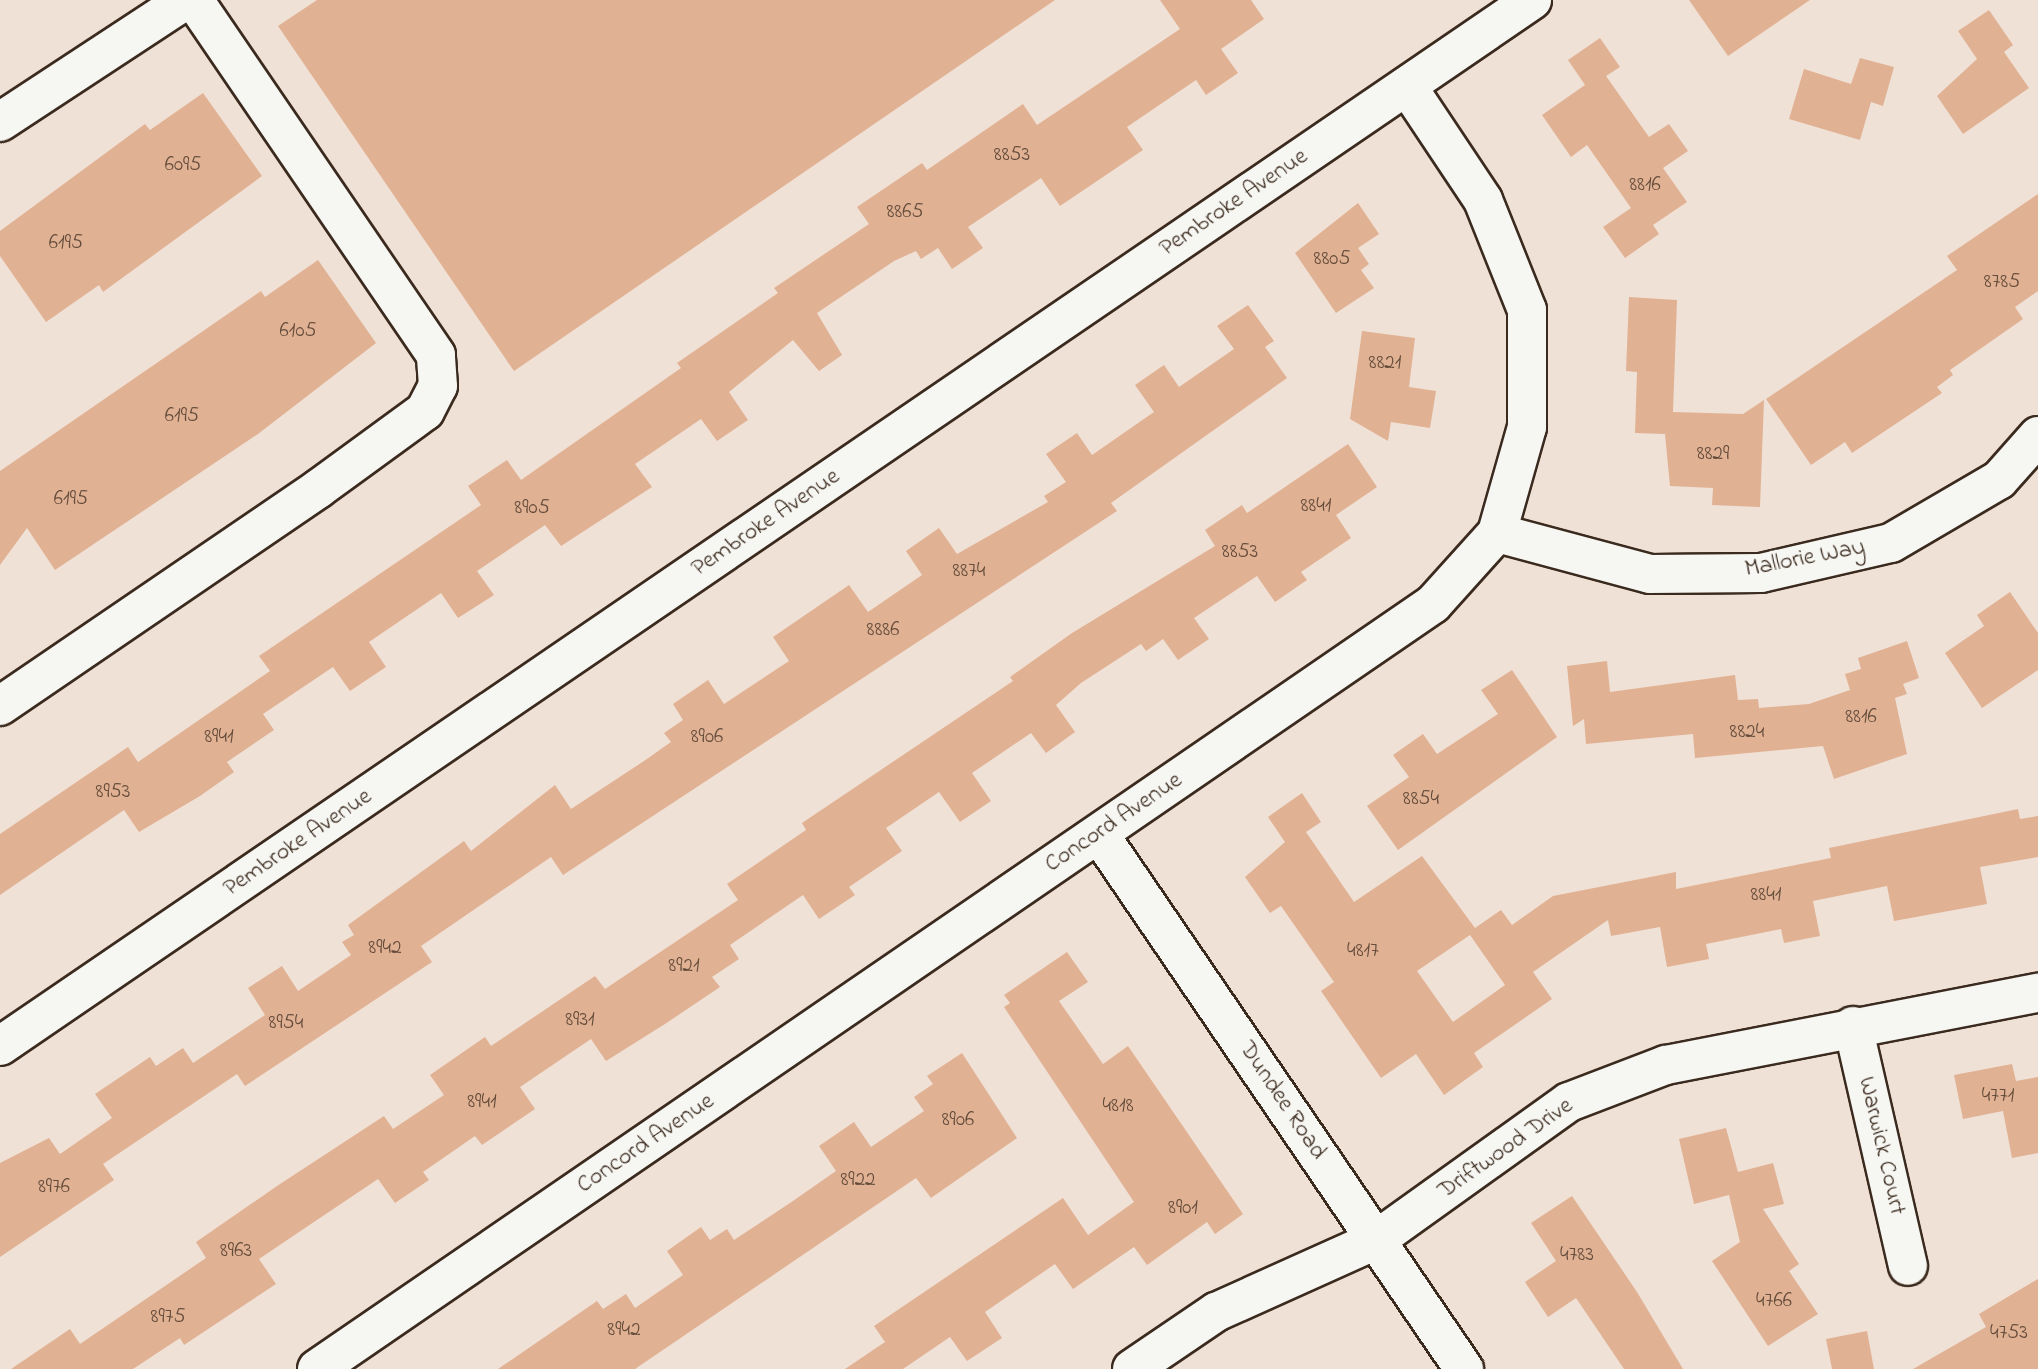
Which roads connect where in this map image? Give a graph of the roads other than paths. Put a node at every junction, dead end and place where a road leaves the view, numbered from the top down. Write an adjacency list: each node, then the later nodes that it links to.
1 (186, 0): 5 (street)
2 (194, 0): 8 (street)
3 (1532, 0): 4 (street, Pembroke Avenue)
4 (1406, 86): 7 (street, Concord Avenue); 12 (street, Pembroke Avenue)
5 (0, 122)
6 (2038, 436): 7 (street, Mallorie Way)
7 (1497, 533): 9 (street, Concord Avenue)
8 (0, 706)
9 (1099, 834): 13 (street, Dundee Road); 15 (street, Concord Avenue)
10 (2038, 993): 11 (street, Driftwood Drive)
11 (1853, 1026): 13 (street, Driftwood Drive); 14 (street, Warwick Court)
12 (0, 1046)
13 (1376, 1240): 16 (street, Driftwood Drive); 17 (street, Dundee Road)
14 (1908, 1266)
15 (317, 1369)
16 (1132, 1369)
17 (1464, 1369)

